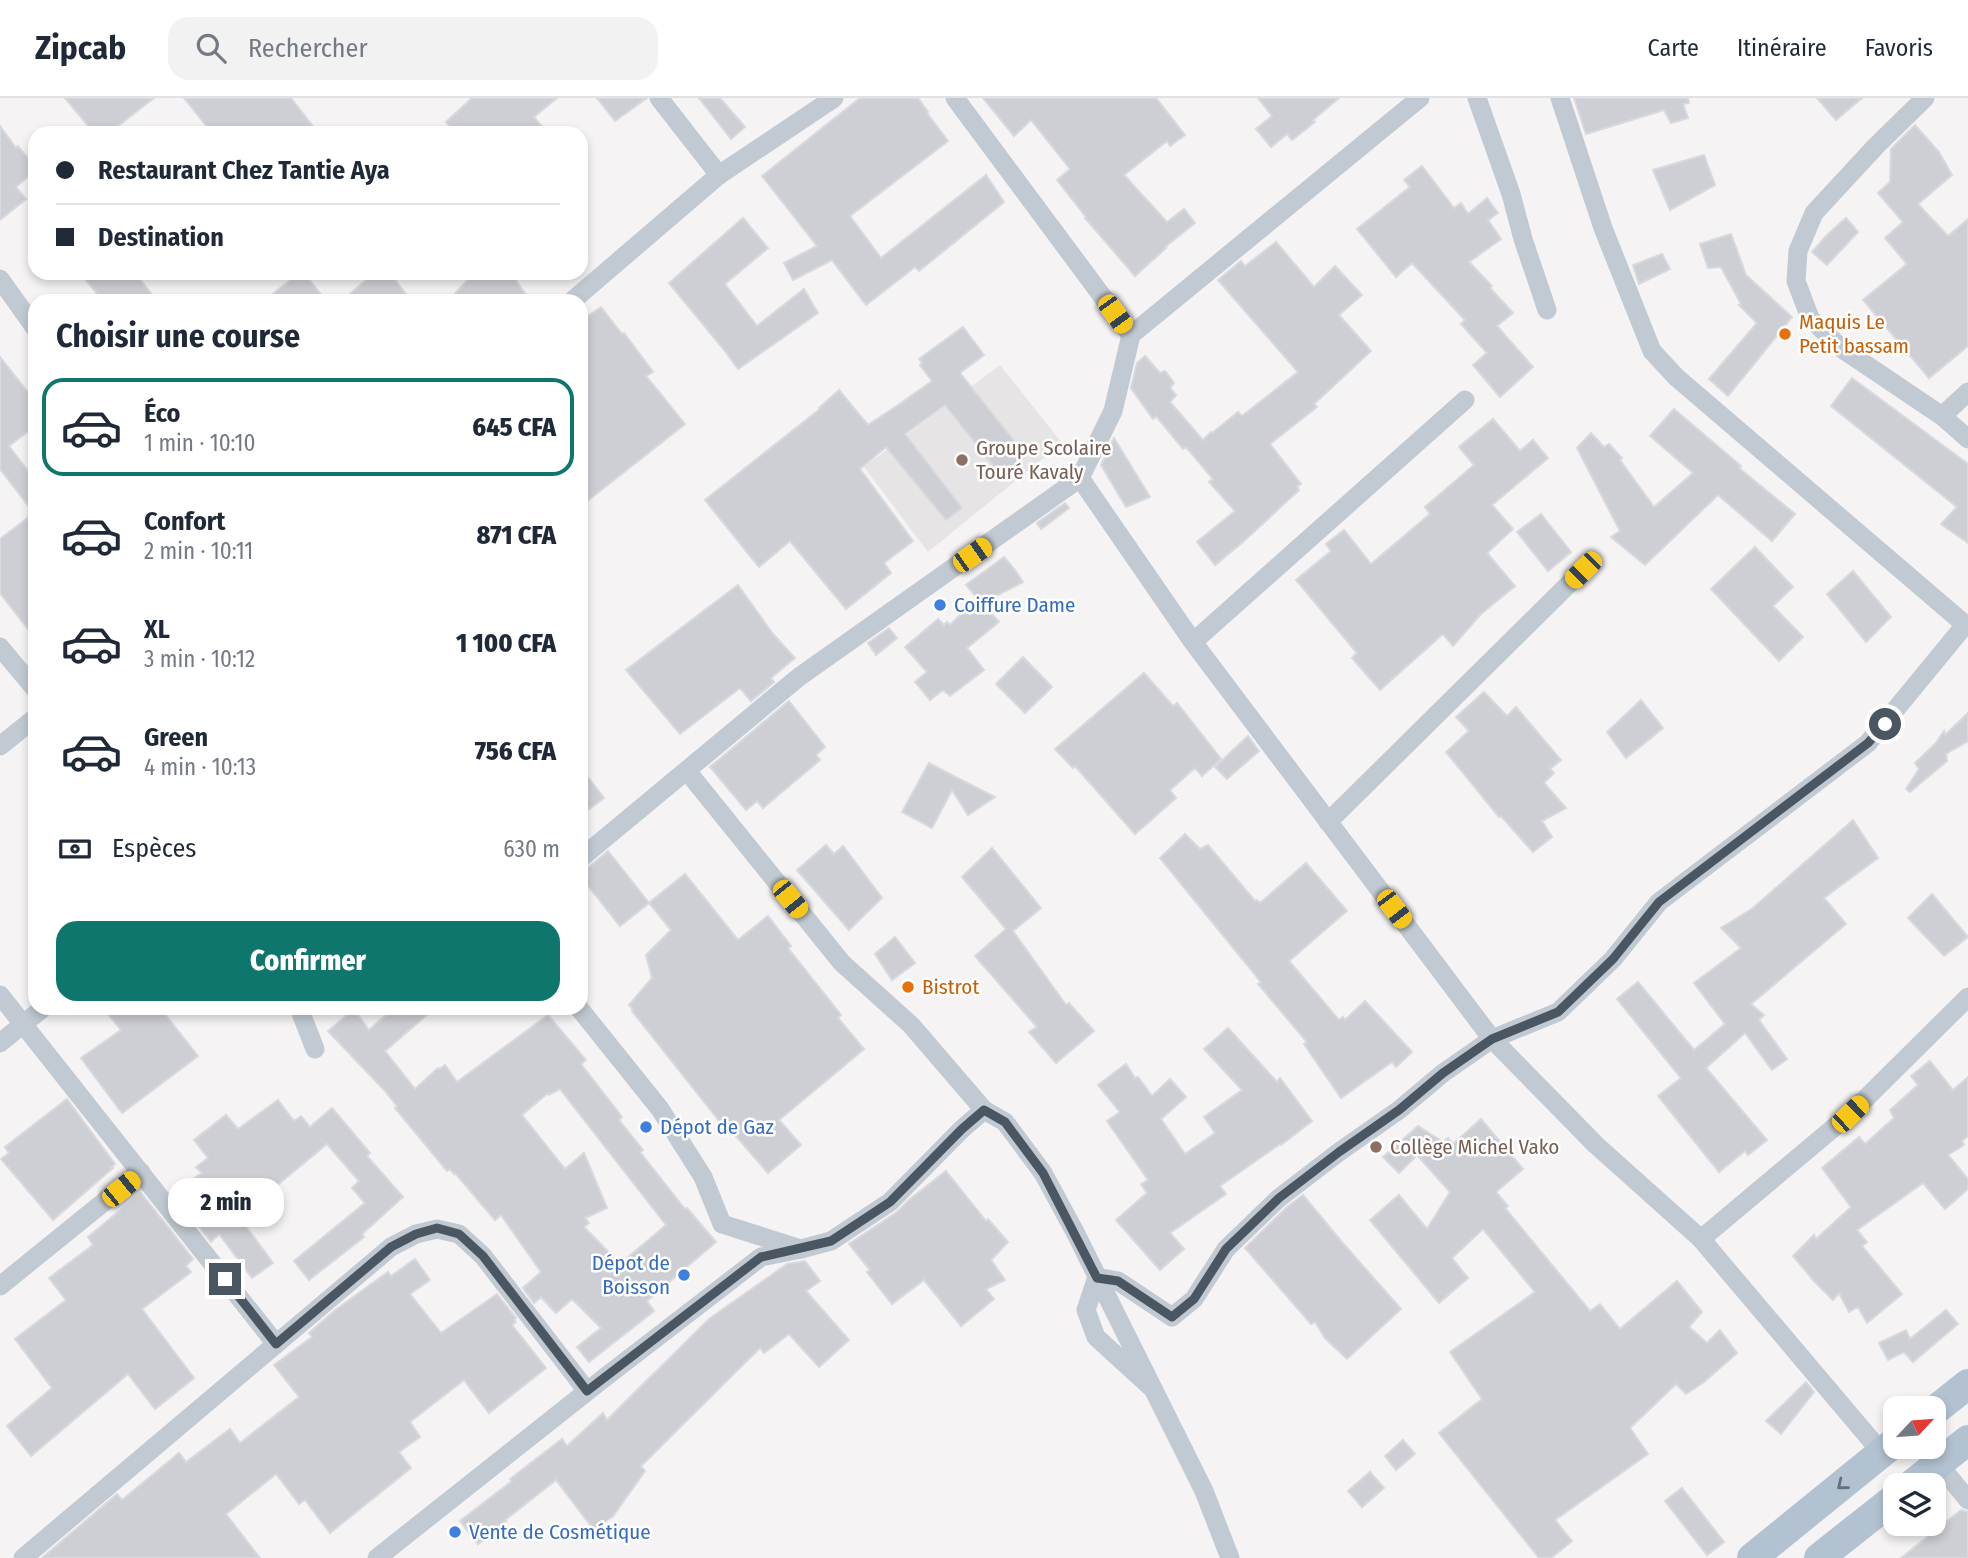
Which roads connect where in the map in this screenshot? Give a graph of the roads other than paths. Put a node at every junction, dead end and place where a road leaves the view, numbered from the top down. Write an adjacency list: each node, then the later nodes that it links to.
1 (659, 98): 8 (street)
2 (834, 98): 8 (street)
3 (956, 98): 13 (street)
4 (1420, 98): 13 (street)
5 (1477, 98): 11 (street)
6 (1560, 98): 20 (street)
7 (1925, 98): 16 (street)
8 (719, 175): 10 (street)
9 (0, 279): 12 (street)
10 (580, 294)
11 (1547, 310)
12 (28, 318)
13 (1131, 335): 18 (street)
14 (1968, 392): 16 (street)
15 (1465, 400): 21 (street)
16 (1942, 416): 17 (street)
17 (1968, 439)
18 (1080, 478): 21 (street); 26 (street)
19 (1583, 570): 27 (street)
20 (1967, 626): 35 (street)
21 (1193, 642): 27 (street)
22 (0, 647): 23 (street)
23 (28, 681)
24 (28, 724): 25 (street)
25 (0, 746)
26 (687, 771): 28 (street); 38 (street)
27 (1328, 822): 35 (street)
28 (588, 852)
29 (0, 995): 34 (street)
30 (1968, 997): 40 (street)
31 (35, 1015): 34 (street)
32 (302, 1015): 37 (street)
33 (585, 1015): 41 (street)
34 (24, 1024): 36 (street); 39 (street)
35 (1492, 1039): 40 (street); 42 (street)
36 (0, 1043)
37 (315, 1049)
38 (984, 1110): 41 (street); 42 (street)
39 (141, 1172): 43 (street); 44 (street)
40 (1701, 1239): 50 (street)
41 (801, 1249): 47 (street)
42 (1097, 1278): 46 (street); 46 (street)
43 (0, 1286)
44 (276, 1344): 47 (street); 56 (street)
45 (1968, 1384): 48 (main road)
46 (1153, 1389): 58 (street)
47 (587, 1391): 57 (street)
48 (1946, 1401)
49 (1968, 1440): 52 (main road)
50 (1883, 1441)
51 (1883, 1451): 59 (main road, one-way to 59)
52 (1938, 1463): 53 (main road); 54 (street)
53 (1926, 1473)
54 (1968, 1500)
55 (1883, 1507): 60 (main road)
56 (23, 1558)
57 (377, 1558)
58 (1230, 1558)
59 (1752, 1558)
60 (1819, 1558)

